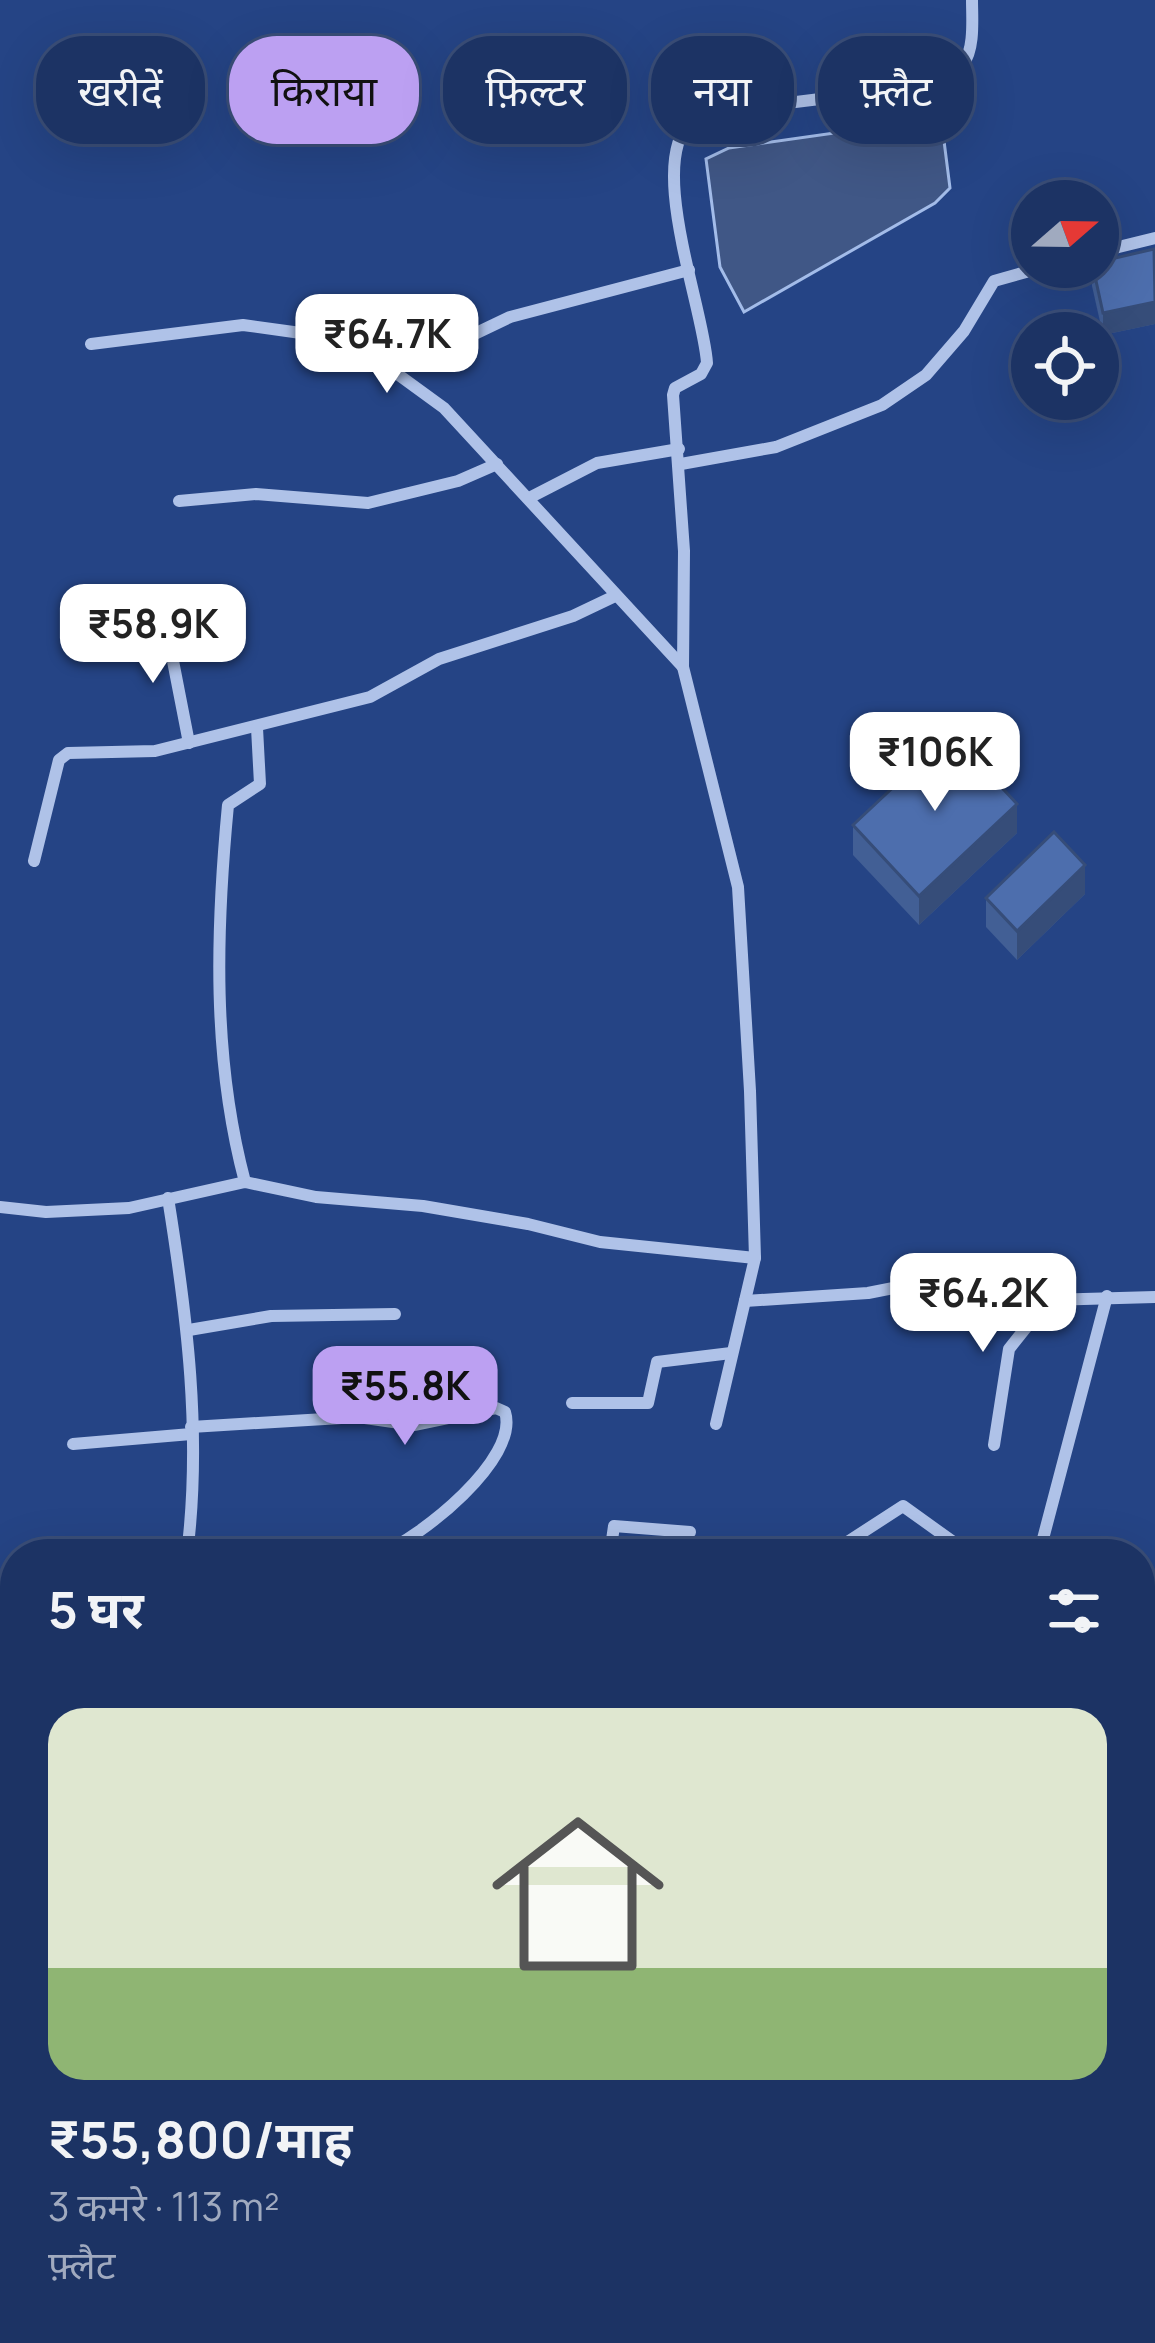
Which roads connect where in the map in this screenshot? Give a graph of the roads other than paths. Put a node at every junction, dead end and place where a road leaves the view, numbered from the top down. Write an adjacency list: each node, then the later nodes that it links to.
1 (972, 0): 4 (street)
2 (1155, 238): 3 (street)
3 (1119, 247)
4 (689, 270): 7 (street); 8 (street)
5 (1011, 276): 8 (street)
6 (91, 344): 7 (street)
7 (386, 365): 9 (street)
8 (680, 456): 10 (street); 14 (street)
9 (497, 464): 10 (street); 11 (street)
10 (529, 498): 12 (street)
11 (179, 501)
12 (615, 596): 14 (street); 15 (street)
13 (165, 620): 16 (street)
14 (683, 667): 21 (street)
15 (257, 728): 16 (street); 18 (street)
16 (189, 743): 17 (street)
17 (34, 861)
18 (245, 1182): 19 (street); 21 (street)
19 (168, 1198): 20 (street); 27 (street)
20 (0, 1207)
21 (755, 1258): 25 (street)
22 (1107, 1296): 23 (street); 24 (street); 40 (street)
23 (1155, 1297)
24 (1048, 1300): 25 (street); 33 (street)
25 (746, 1301): 28 (street)
26 (395, 1314): 27 (street)
27 (189, 1330): 31 (street)
28 (731, 1353): 29 (street); 30 (street)
29 (572, 1403)
30 (716, 1424)
31 (191, 1431): 32 (street); 35 (street); 36 (street)
32 (73, 1444)
33 (994, 1445)
34 (690, 1532): 37 (street)
35 (187, 1539)
36 (404, 1539)
37 (610, 1539)
38 (853, 1539): 39 (street)
39 (949, 1539)
40 (1043, 1539)

